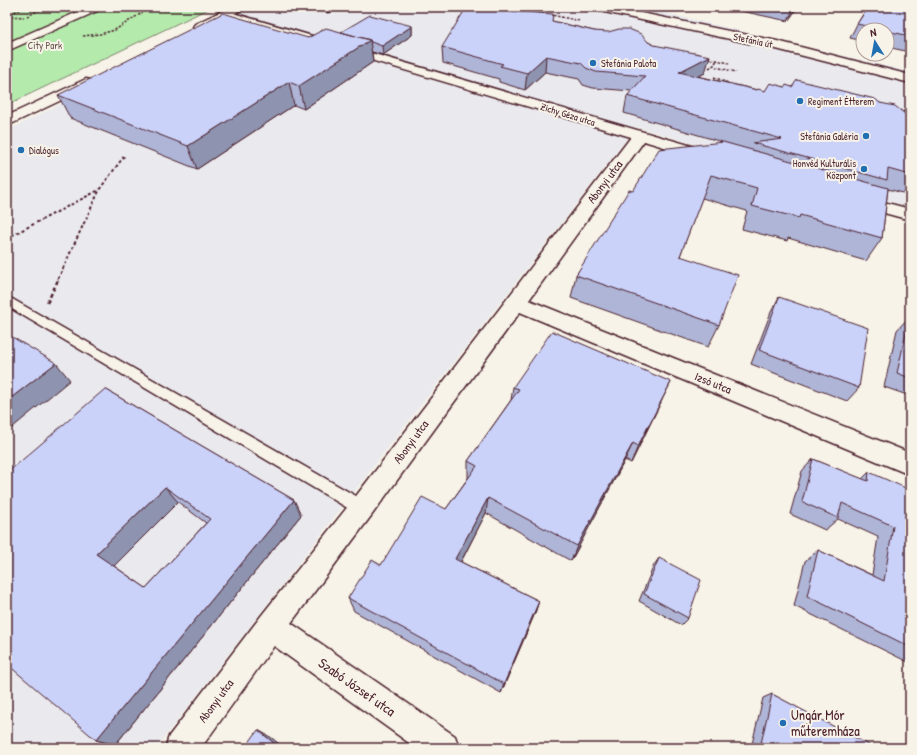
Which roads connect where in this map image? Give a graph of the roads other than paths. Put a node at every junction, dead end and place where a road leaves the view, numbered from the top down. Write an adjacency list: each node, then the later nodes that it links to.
1 (98, 7): 6 (street)
2 (239, 7): 4 (street)
3 (595, 7): 8 (street, Stefánia út)
4 (226, 14): 5 (street); 10 (street, Zichy Géza utca)
5 (187, 33)
6 (7, 47)
7 (96, 78): 9 (street)
8 (910, 79)
9 (7, 122)
10 (640, 136): 11 (street, Zichy Géza utca); 15 (street, Abonyi utca)
11 (722, 160)
12 (842, 195): 13 (street)
13 (910, 215)
14 (7, 300): 17 (lane)
15 (515, 302): 16 (street, Izsó utca); 17 (street, Abonyi utca)
16 (910, 464)
17 (362, 508): 18 (street, Abonyi utca)
18 (271, 626): 19 (street, Abonyi utca); 20 (street, Szabó József utca)
19 (181, 748)
20 (443, 748)

